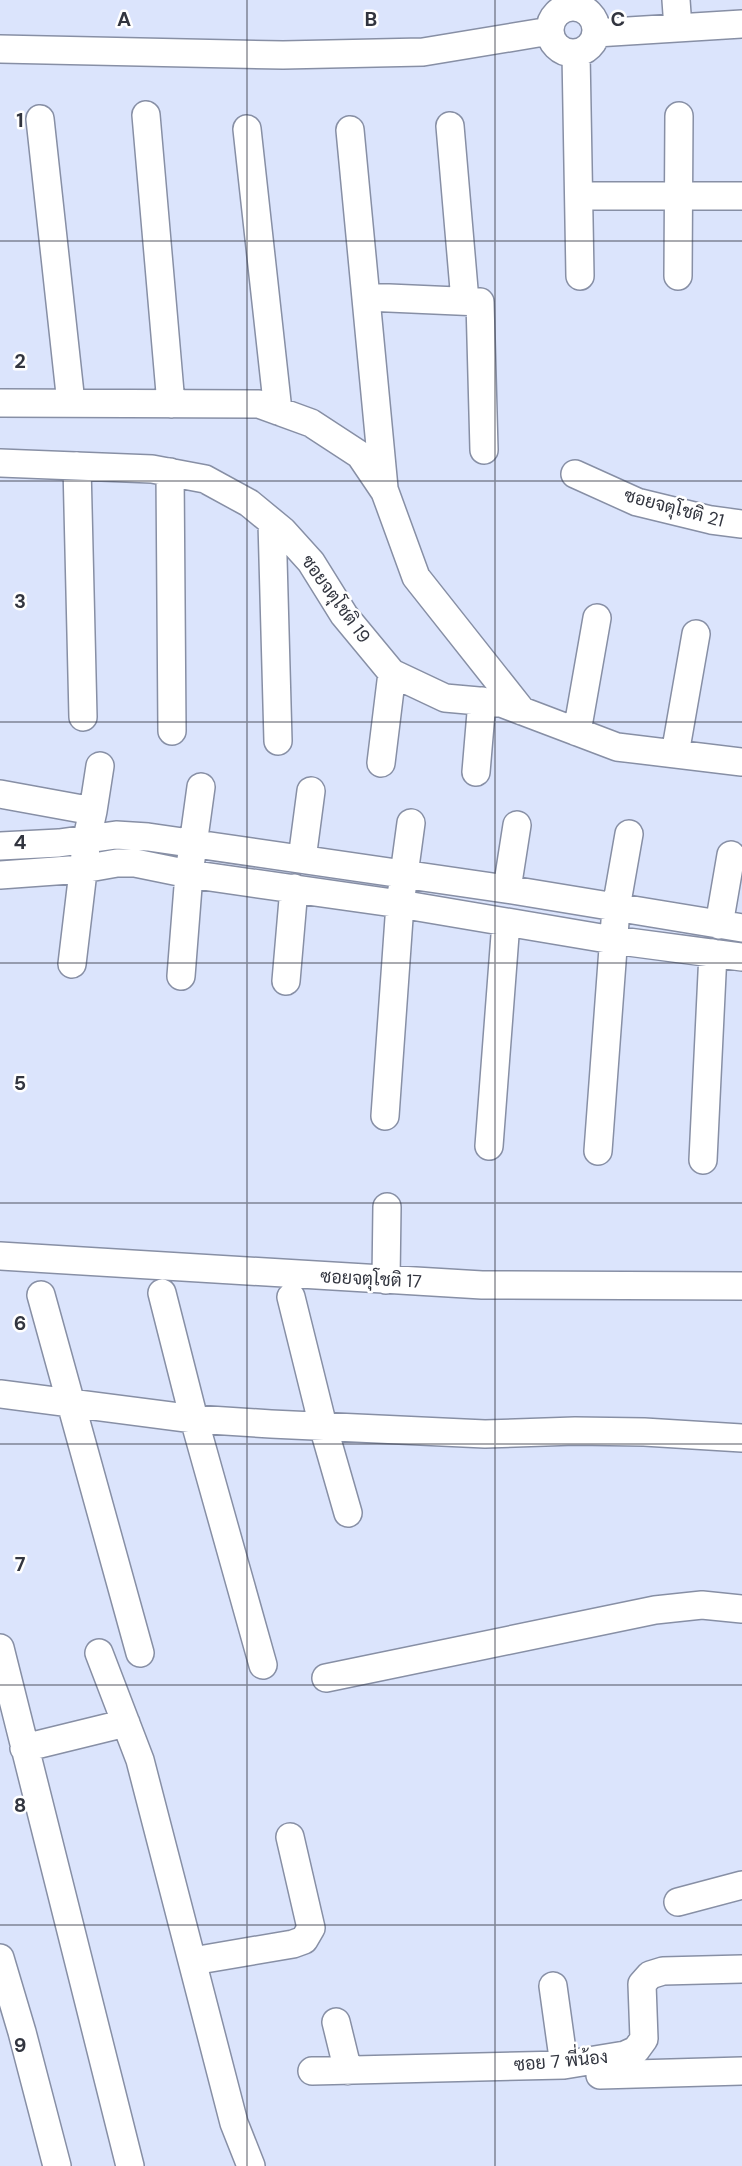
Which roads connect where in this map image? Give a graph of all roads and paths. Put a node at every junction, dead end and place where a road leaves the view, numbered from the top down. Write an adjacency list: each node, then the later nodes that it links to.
1 (676, 0): 3 (street)
2 (742, 24): 3 (street)
3 (678, 28): 5 (street)
4 (550, 32): 5 (street); 6 (street); 7 (street)
5 (596, 33): 7 (street)
6 (0, 49)
7 (576, 53): 14 (street)
8 (146, 115): 23 (street)
9 (679, 116): 15 (street)
10 (40, 119): 21 (street)
11 (450, 126): 20 (street)
12 (247, 129): 24 (street)
13 (350, 130): 19 (street)
14 (579, 196): 15 (street); 17 (street)
15 (678, 196): 16 (street); 18 (street)
16 (742, 196)
17 (580, 276)
18 (678, 276)
19 (366, 297): 20 (street); 30 (street)
20 (465, 301): 25 (street)
21 (71, 403): 22 (street); 23 (street)
22 (0, 404)
23 (171, 404): 24 (street)
24 (278, 411): 30 (street)
25 (484, 450)
26 (0, 463): 27 (street, ซอยจตุโชติ 19)
27 (77, 466): 28 (street, ซอยจตุโชติ 19); 38 (street)
28 (171, 472): 31 (street, ซอยจตุโชติ 19); 39 (street)
29 (575, 474): 32 (street, ซอยจตุโชติ 21)
30 (385, 492): 37 (street)
31 (272, 522): 35 (street, ซอยจตุโชติ 19); 41 (street)
32 (742, 524)
33 (597, 618): 40 (street)
34 (696, 634): 42 (street)
35 (392, 673): 36 (street, ซอยจตุโชติ 19); 44 (street)
36 (482, 701): 37 (street, ซอยจตุโชติ 19); 46 (street)
37 (522, 711): 40 (street, ซอยจตุโชติ 19)
38 (83, 717)
39 (172, 731)
40 (578, 732): 42 (street, ซอยจตุโชติ 19)
41 (278, 741)
42 (675, 754): 43 (street, ซอยจตุโชติ 19)
43 (742, 762)
44 (381, 763)
45 (100, 766): 50 (street)
46 (476, 772)
47 (201, 787): 55 (street)
48 (311, 791): 58 (street)
49 (0, 794): 50 (street)
50 (93, 811): 54 (street)
51 (411, 823): 61 (street)
52 (517, 825): 64 (street)
53 (629, 834): 66 (street)
54 (87, 838): 55 (street); 56 (street); 59 (street)
55 (193, 845): 58 (street); 60 (street)
56 (0, 846)
57 (731, 855): 68 (street)
58 (302, 859): 61 (street)
59 (83, 869): 60 (street); 62 (street); 72 (street)
60 (189, 874): 63 (street); 73 (street)
61 (403, 874): 64 (street); 65 (street)
62 (0, 875)
63 (294, 888): 65 (street); 74 (street)
64 (507, 890): 66 (street)
65 (400, 904): 67 (street); 75 (street)
66 (616, 908): 68 (street); 69 (street)
67 (506, 922): 69 (street); 76 (street)
68 (731, 926)
69 (613, 940): 70 (street); 77 (street)
70 (713, 953): 71 (street); 78 (street)
71 (742, 957)
72 (72, 964)
73 (181, 976)
74 (286, 981)
75 (385, 1116)
76 (489, 1146)
77 (598, 1151)
78 (703, 1160)
79 (387, 1207): 81 (street)
80 (0, 1256): 81 (street, ซอยจตุโชติ 17)
81 (386, 1280): 82 (street, ซอยจตุโชติ 17)
82 (742, 1286)
83 (162, 1293): 88 (street)
84 (41, 1295): 87 (street)
85 (291, 1297): 89 (street)
86 (0, 1394): 87 (street)
87 (71, 1404): 88 (street); 95 (street)
88 (194, 1419): 89 (street); 96 (street)
89 (324, 1426): 90 (street); 91 (street)
90 (742, 1438)
91 (348, 1513)
92 (742, 1610): 97 (street)
93 (0, 1648): 99 (street)
94 (99, 1653): 98 (street)
95 (140, 1653)
96 (262, 1665)
97 (326, 1678)
98 (126, 1723): 99 (street); 104 (street)
99 (24, 1748): 114 (street)
100 (290, 1837): 104 (street)
101 (742, 1885): 102 (street)
102 (678, 1902)
103 (0, 1958): 113 (street)
104 (193, 1961): 115 (street)
105 (742, 1969): 108 (street, ซอย 7 พี่น้อง)
106 (553, 1986): 108 (street)
107 (336, 2022): 110 (street)
108 (564, 2064): 110 (street, ซอย 7 พี่น้อง)
109 (312, 2071): 110 (street, ซอย 7 พี่น้อง)
110 (348, 2071)
111 (742, 2071): 112 (street)
112 (600, 2075)
113 (57, 2166)
114 (130, 2166)
115 (251, 2166)

